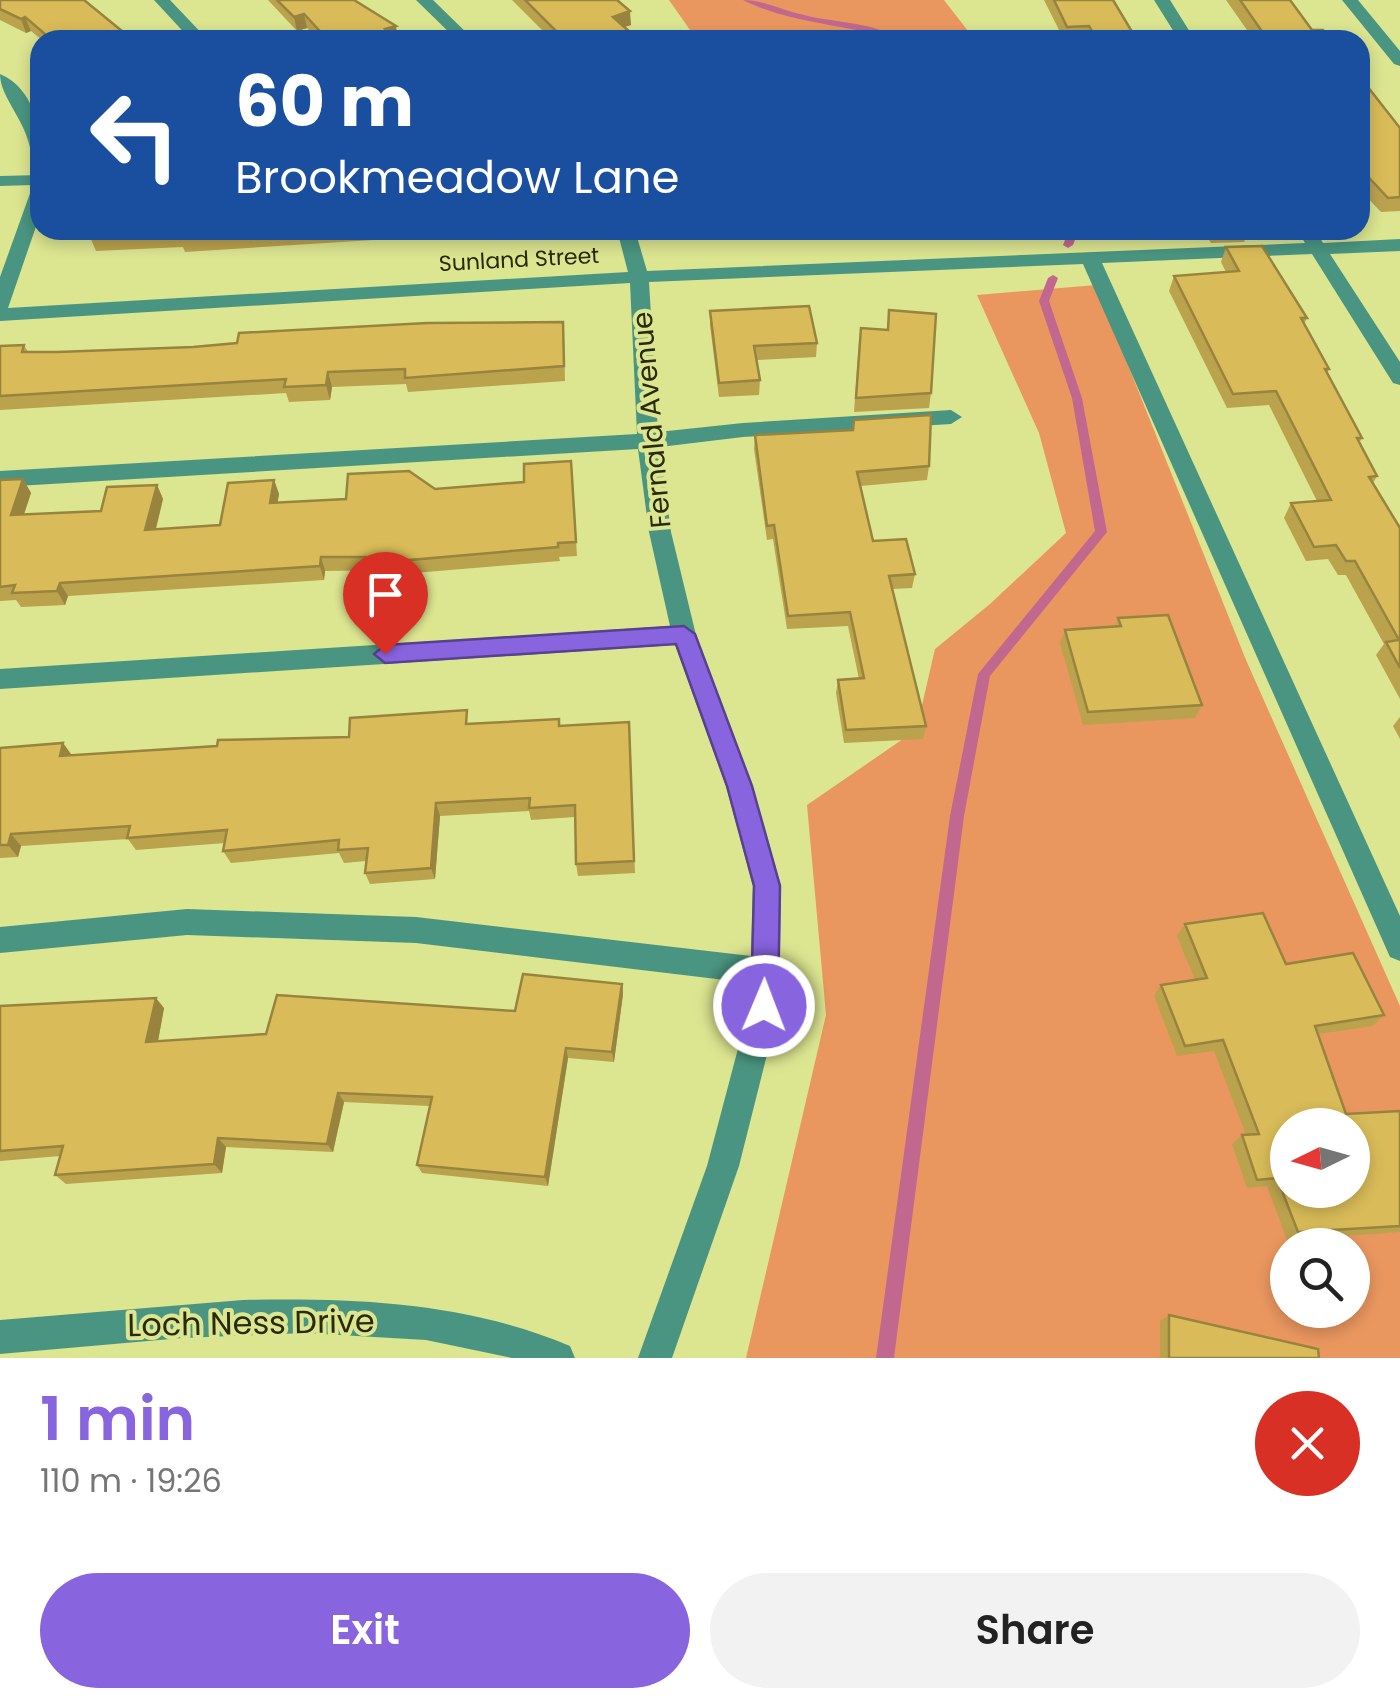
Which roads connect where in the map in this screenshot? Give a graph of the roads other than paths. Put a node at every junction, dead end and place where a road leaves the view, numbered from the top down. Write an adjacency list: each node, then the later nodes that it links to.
1 (162, 0): 5 (street)
2 (424, 0): 6 (street)
3 (1162, 0): 7 (street)
4 (1350, 0): 8 (street)
5 (190, 30)
6 (456, 30)
7 (1181, 30)
8 (1400, 60)
9 (0, 80): 10 (street)
10 (30, 119)
11 (30, 180): 12 (street)
12 (0, 181)
13 (30, 219): 21 (street)
14 (628, 240): 20 (street, Fernald Avenue)
15 (1301, 240): 19 (street, Sunland Street)
16 (1313, 240): 23 (street)
17 (1327, 240): 18 (street, Sunland Street)
18 (1400, 245)
19 (1091, 260): 20 (street, Sunland Street); 30 (street)
20 (638, 278): 22 (street, Sunland Street); 25 (street, Fernald Avenue)
21 (0, 305)
22 (0, 315)
23 (1400, 378)
24 (951, 417): 25 (street)
25 (648, 441): 26 (street); 27 (street, Fernald Avenue)
26 (0, 479)
27 (684, 634): 28 (street); 31 (street, Fernald Avenue)
28 (0, 679)
29 (0, 940): 31 (street)
30 (1400, 948)
31 (765, 971): 34 (street, Fernald Avenue)
32 (0, 1336): 33 (street, Loch Ness Drive)
33 (558, 1358)
34 (655, 1358)

